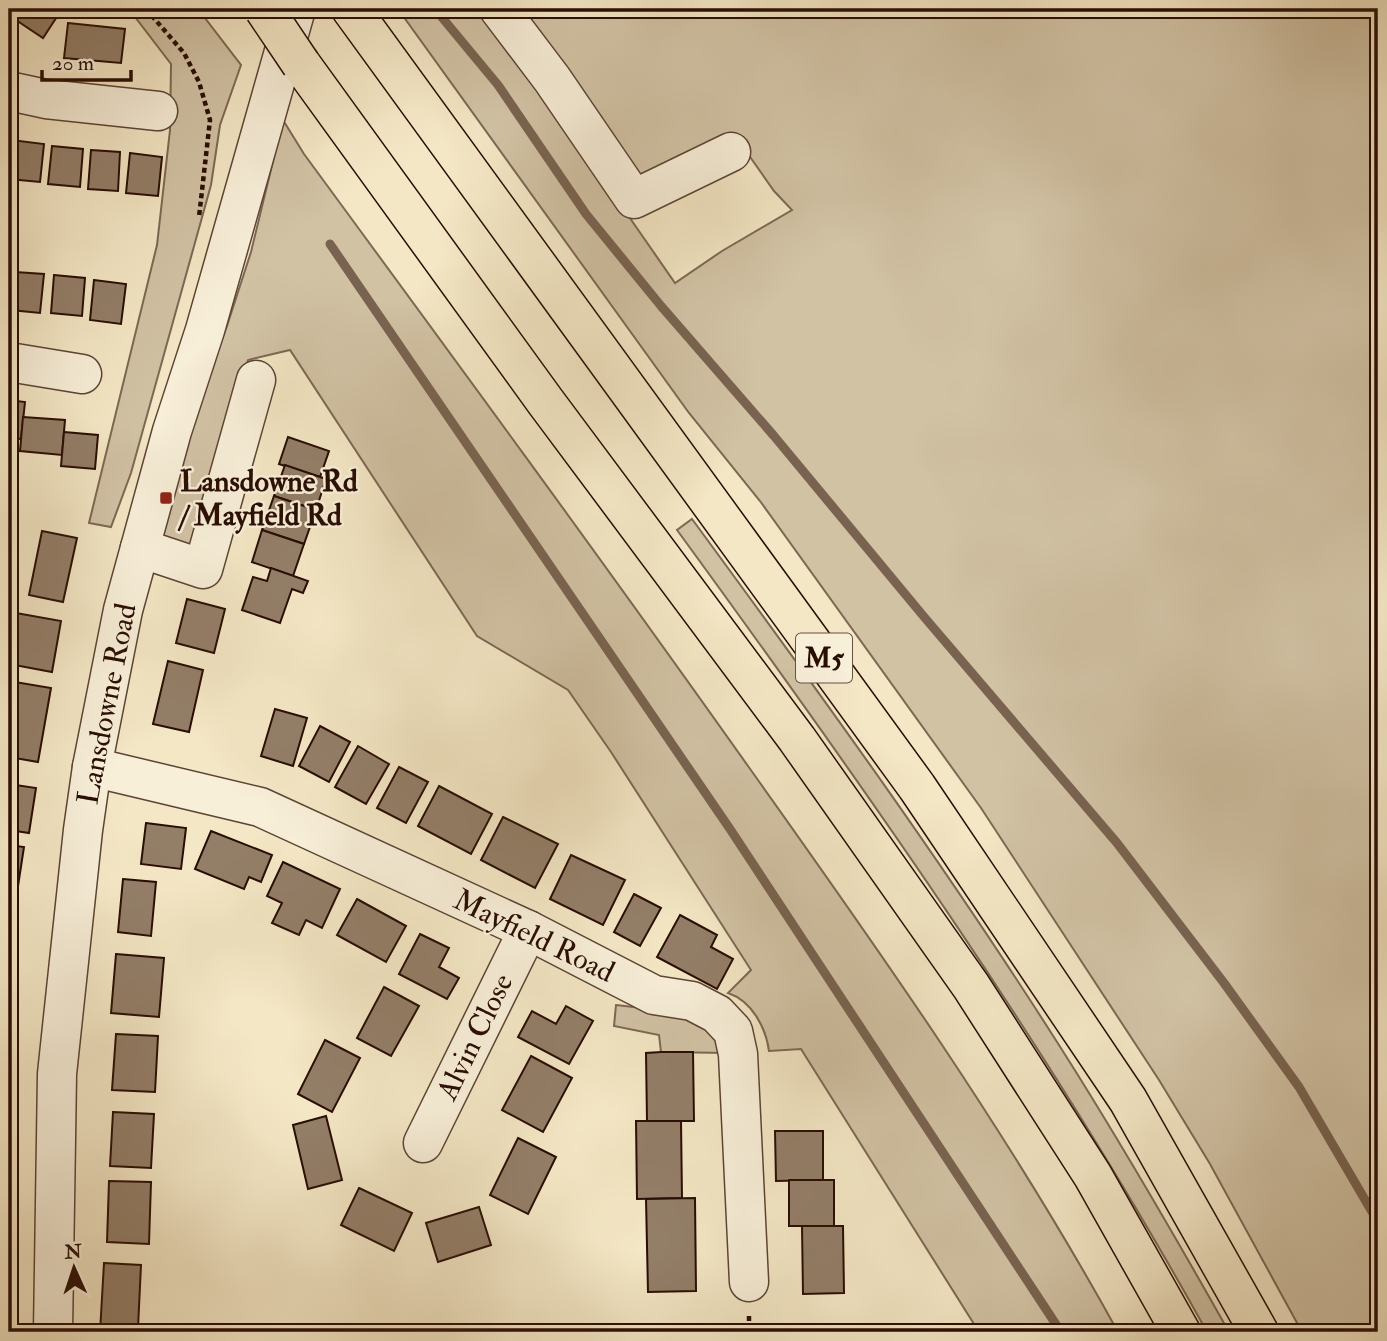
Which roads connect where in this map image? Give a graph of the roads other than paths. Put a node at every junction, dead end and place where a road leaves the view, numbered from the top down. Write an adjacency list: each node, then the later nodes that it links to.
1 (264, 9): 17 (highway, M5, bridge)
2 (296, 9): 11 (street, Lansdowne Road)
3 (351, 9): 18 (highway, M5)
4 (499, 9): 7 (street)
5 (9, 91): 6 (street)
6 (158, 111)
7 (731, 152)
8 (9, 362): 9 (street)
9 (82, 374)
10 (256, 380): 11 (street)
11 (140, 548): 12 (street, Lansdowne Road)
12 (92, 767): 13 (street, Mayfield Road); 16 (street, Lansdowne Road)
13 (528, 930): 14 (street, Alvin Close); 15 (street, Mayfield Road)
14 (423, 1143)
15 (748, 1282)
16 (52, 1332)
17 (1181, 1332)
18 (1259, 1332)

